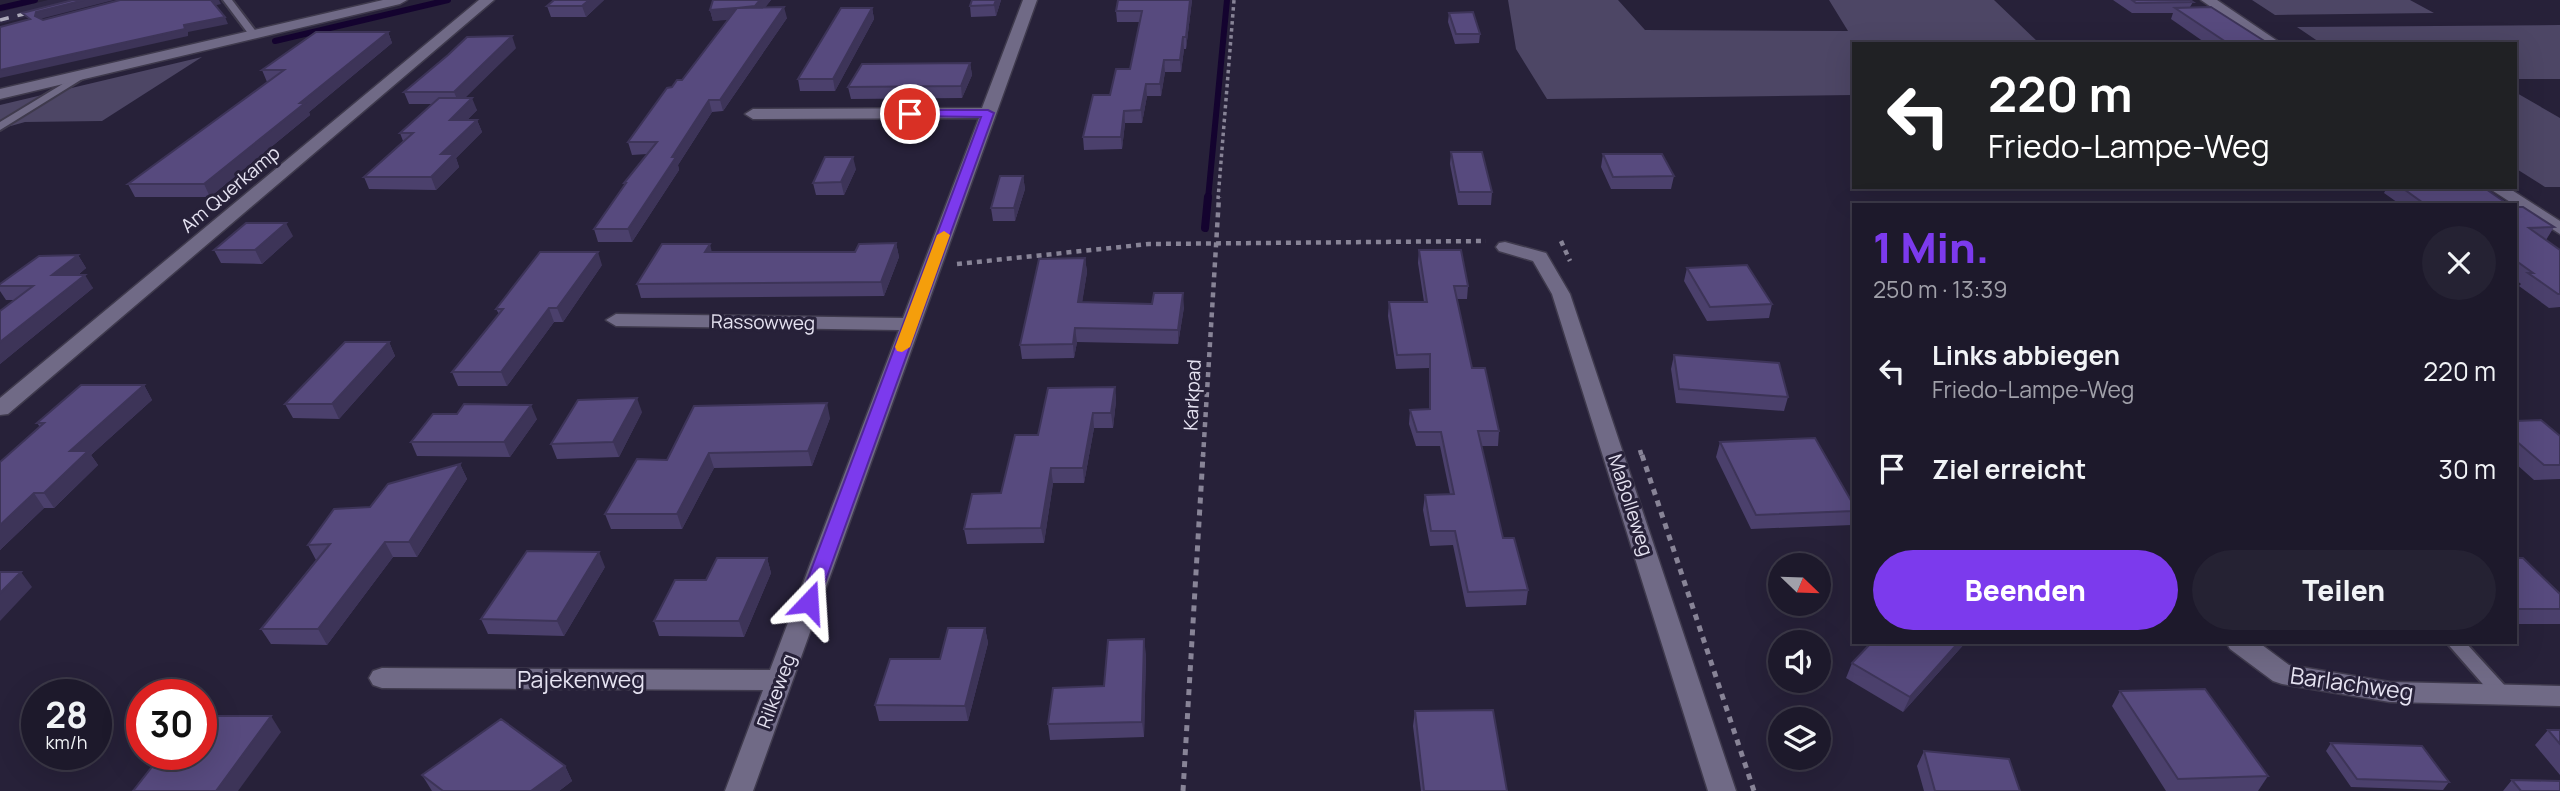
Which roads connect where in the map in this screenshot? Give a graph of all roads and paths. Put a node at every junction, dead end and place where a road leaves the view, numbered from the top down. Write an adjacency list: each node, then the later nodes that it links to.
1 (227, 0): 7 (lane)
2 (400, 0): 7 (street)
3 (487, 0): 21 (street, Am Querkamp)
4 (1030, 0): 11 (street, Rilkeweg)
5 (1234, 0): 16 (path, Karkpad)
6 (2208, 0): 8 (street)
7 (253, 34): 9 (street)
8 (2272, 42)
9 (84, 74): 10 (street); 13 (lane)
10 (0, 94)
11 (988, 113): 12 (street); 18 (street, Rilkeweg)
12 (753, 114)
13 (0, 127)
14 (2498, 189): 15 (street)
15 (2560, 229)
16 (1214, 243): 17 (path); 18 (path); 29 (path, Karkpad)
17 (1505, 247): 30 (street, Maßolleweg)
18 (932, 267): 20 (street, Rilkeweg)
19 (616, 320): 20 (street, Rassowweg)
20 (911, 324): 25 (street, Rilkeweg)
21 (0, 409)
22 (2242, 644): 26 (street, Barlachweg)
23 (2456, 644): 26 (lane)
24 (382, 678): 25 (street, Pajekenweg)
25 (780, 680): 28 (street, Rilkeweg)
26 (2501, 693): 27 (street, Barlachweg)
27 (2560, 696)
28 (739, 791)
29 (1183, 791)
30 (1723, 791)

